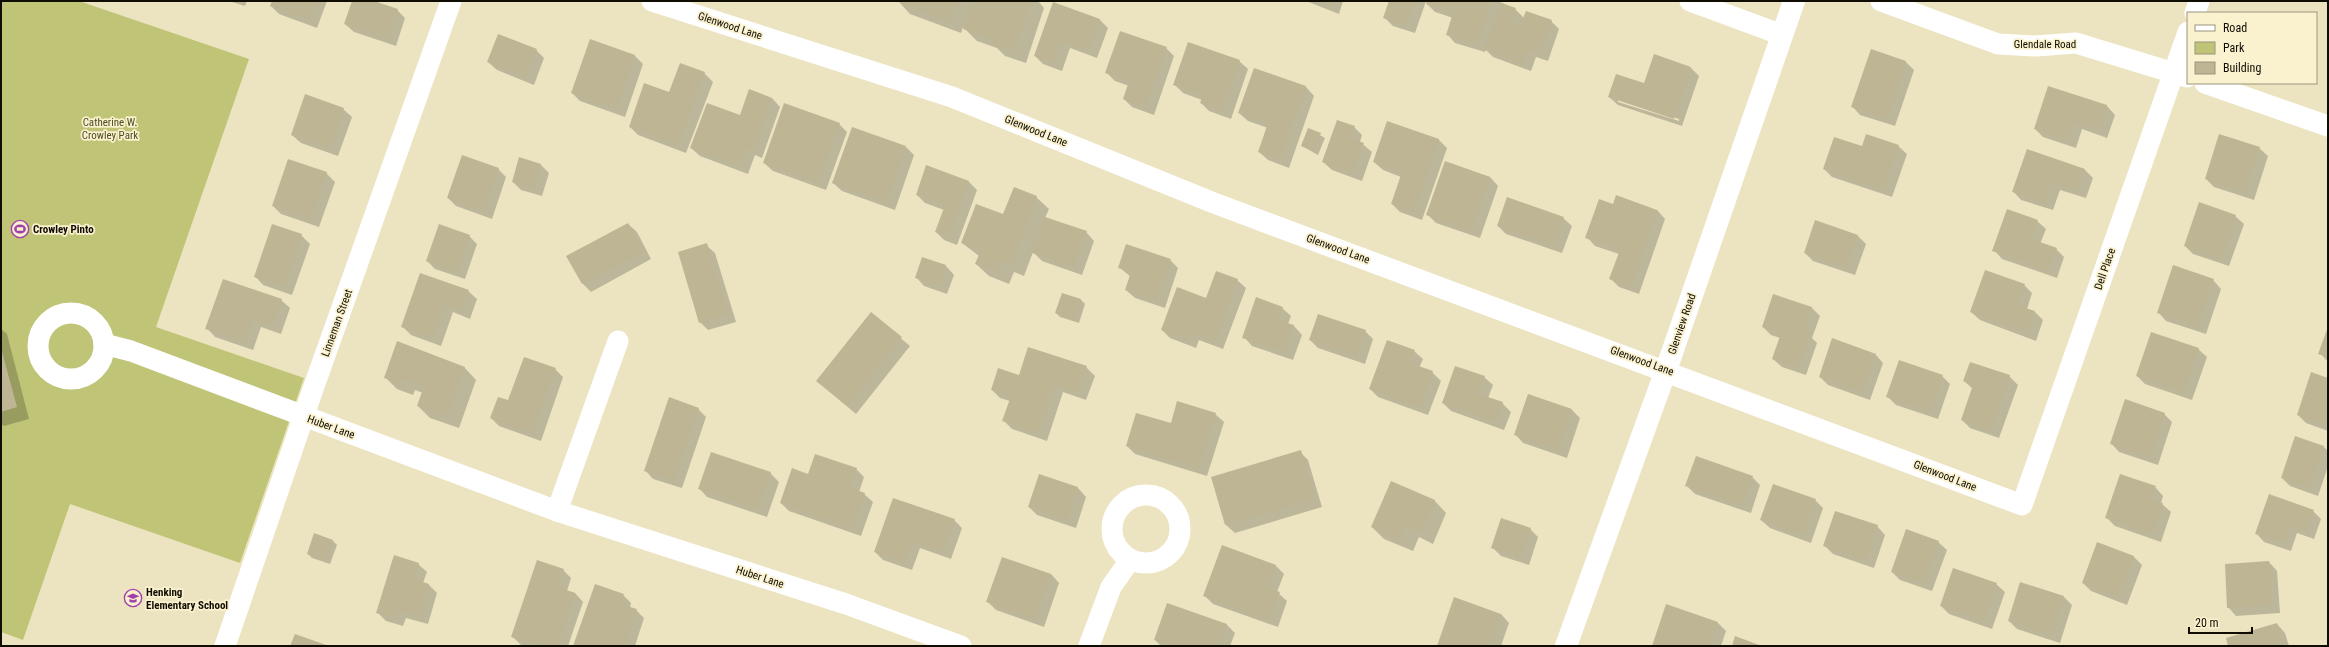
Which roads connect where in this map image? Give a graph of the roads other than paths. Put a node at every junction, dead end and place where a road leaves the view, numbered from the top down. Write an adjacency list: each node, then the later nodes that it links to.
1 (451, 1): 16 (street, Linneman Street)
2 (652, 1): 15 (street, Glenwood Lane)
3 (1690, 1): 8 (street)
4 (1794, 1): 8 (main road, Glenview Road)
5 (1881, 1): 10 (street, Glendale Road)
6 (2199, 1): 7 (street)
7 (2195, 12)
8 (1782, 35): 15 (main road, Glenview Road)
9 (2187, 38): 10 (street, Dell Place)
10 (2181, 75): 17 (street, Dell Place)
11 (2208, 84): 12 (street)
12 (2328, 126)
13 (618, 341): 18 (street)
14 (104, 344): 16 (street, Huber Lane)
15 (1666, 370): 17 (street, Glenwood Lane); 23 (main road, Glenview Road)
16 (304, 417): 18 (street, Huber Lane); 20 (street, Linneman Street)
17 (2022, 505)
18 (557, 511): 21 (street, Huber Lane)
19 (1130, 560): 22 (street)
20 (225, 646)
21 (961, 646)
22 (1089, 646)
23 (1566, 646)

